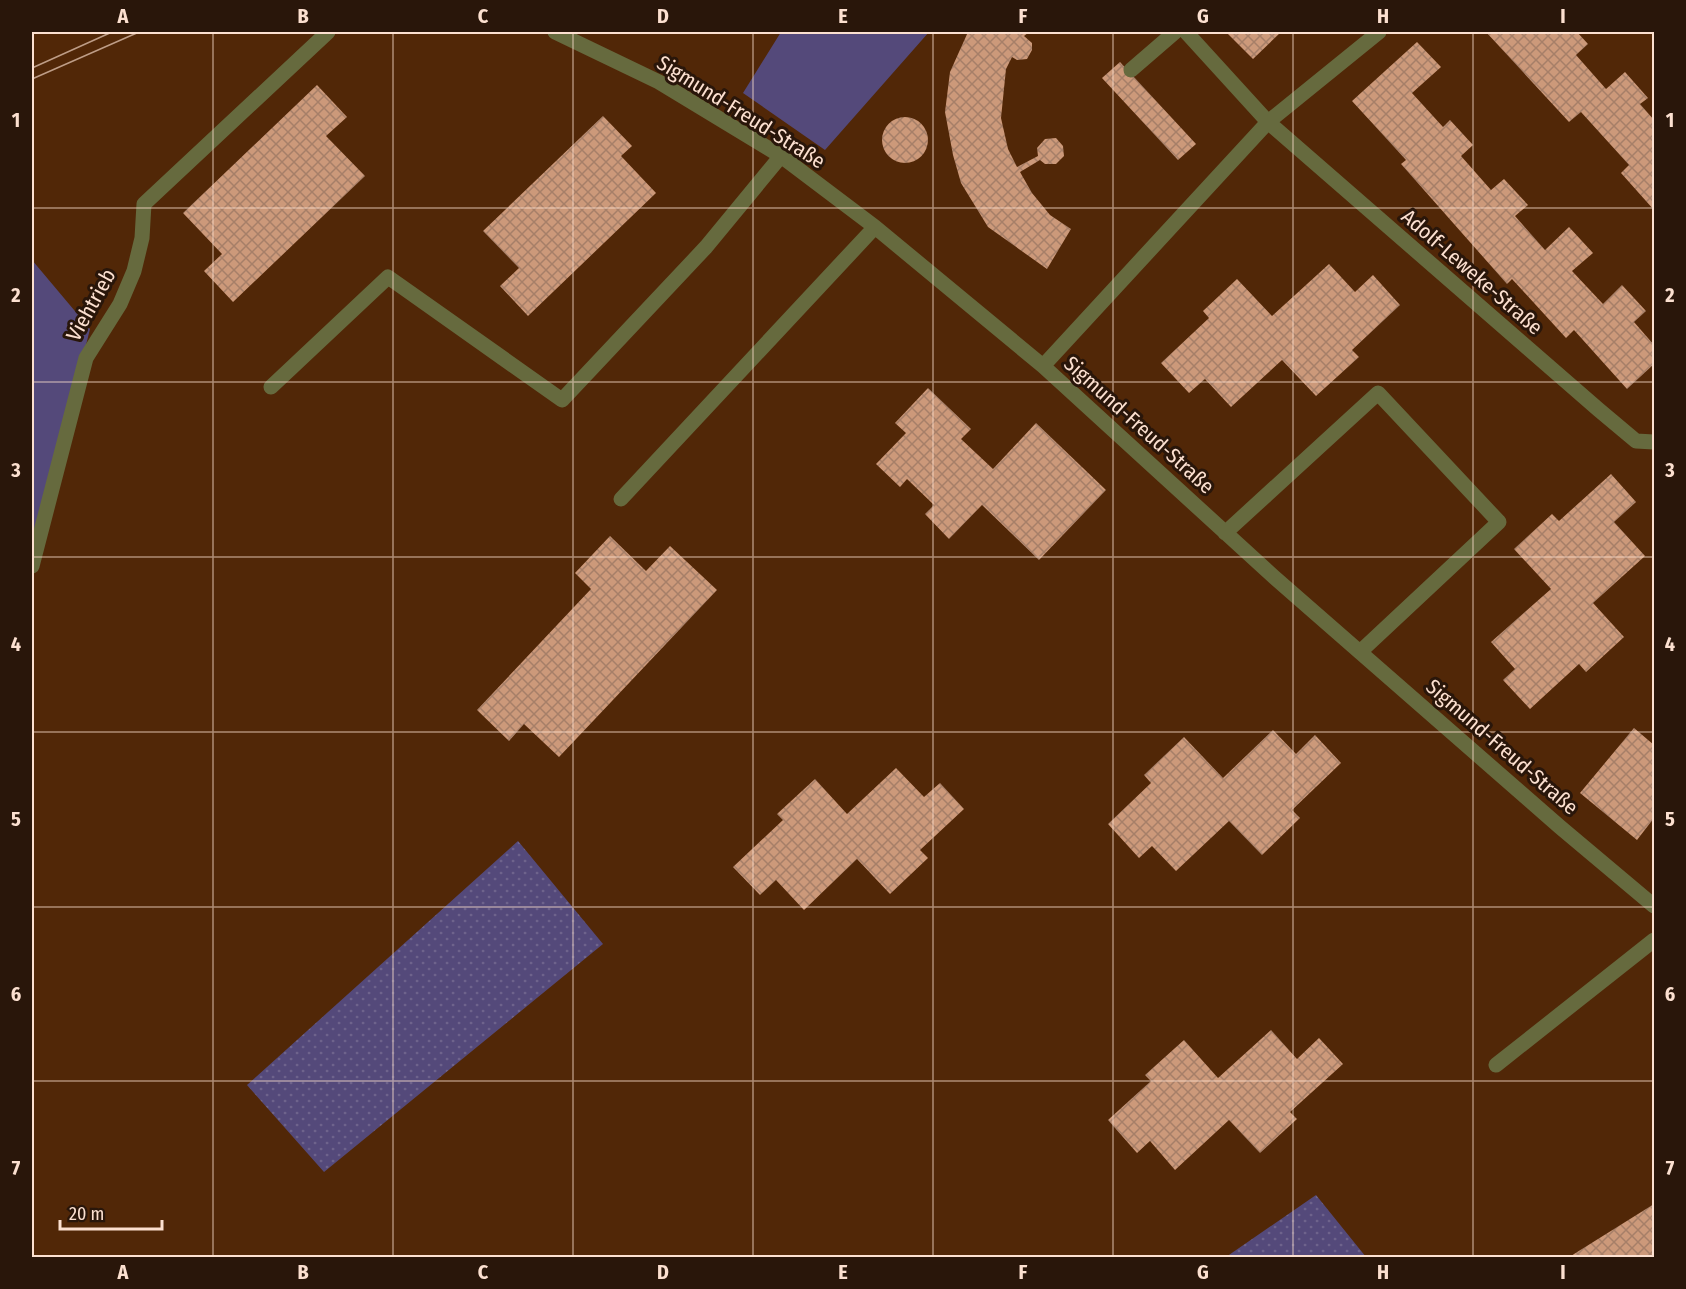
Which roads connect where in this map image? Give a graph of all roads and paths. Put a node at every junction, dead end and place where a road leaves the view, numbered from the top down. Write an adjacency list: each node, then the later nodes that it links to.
1 (328, 32): 15 (street, Viehtrieb)
2 (555, 32): 8 (street, Sigmund-Freud-Straße)
3 (1175, 32): 6 (street)
4 (1186, 32): 7 (street, Adolf-Leweke-Straße)
5 (1379, 32): 7 (street)
6 (1131, 69)
7 (1268, 122): 10 (street); 12 (street, Adolf-Leweke-Straße)
8 (781, 156): 9 (street, Sigmund-Freud-Straße); 11 (street)
9 (875, 227): 10 (street, Sigmund-Freud-Straße); 13 (street)
10 (1043, 366): 14 (street, Sigmund-Freud-Straße)
11 (271, 387)
12 (1654, 442)
13 (621, 499)
14 (1225, 533): 16 (street, Sigmund-Freud-Straße); 16 (street)
15 (32, 566)
16 (1361, 651): 17 (street, Sigmund-Freud-Straße)
17 (1654, 906)
18 (1654, 940): 19 (street)
19 (1496, 1065)

